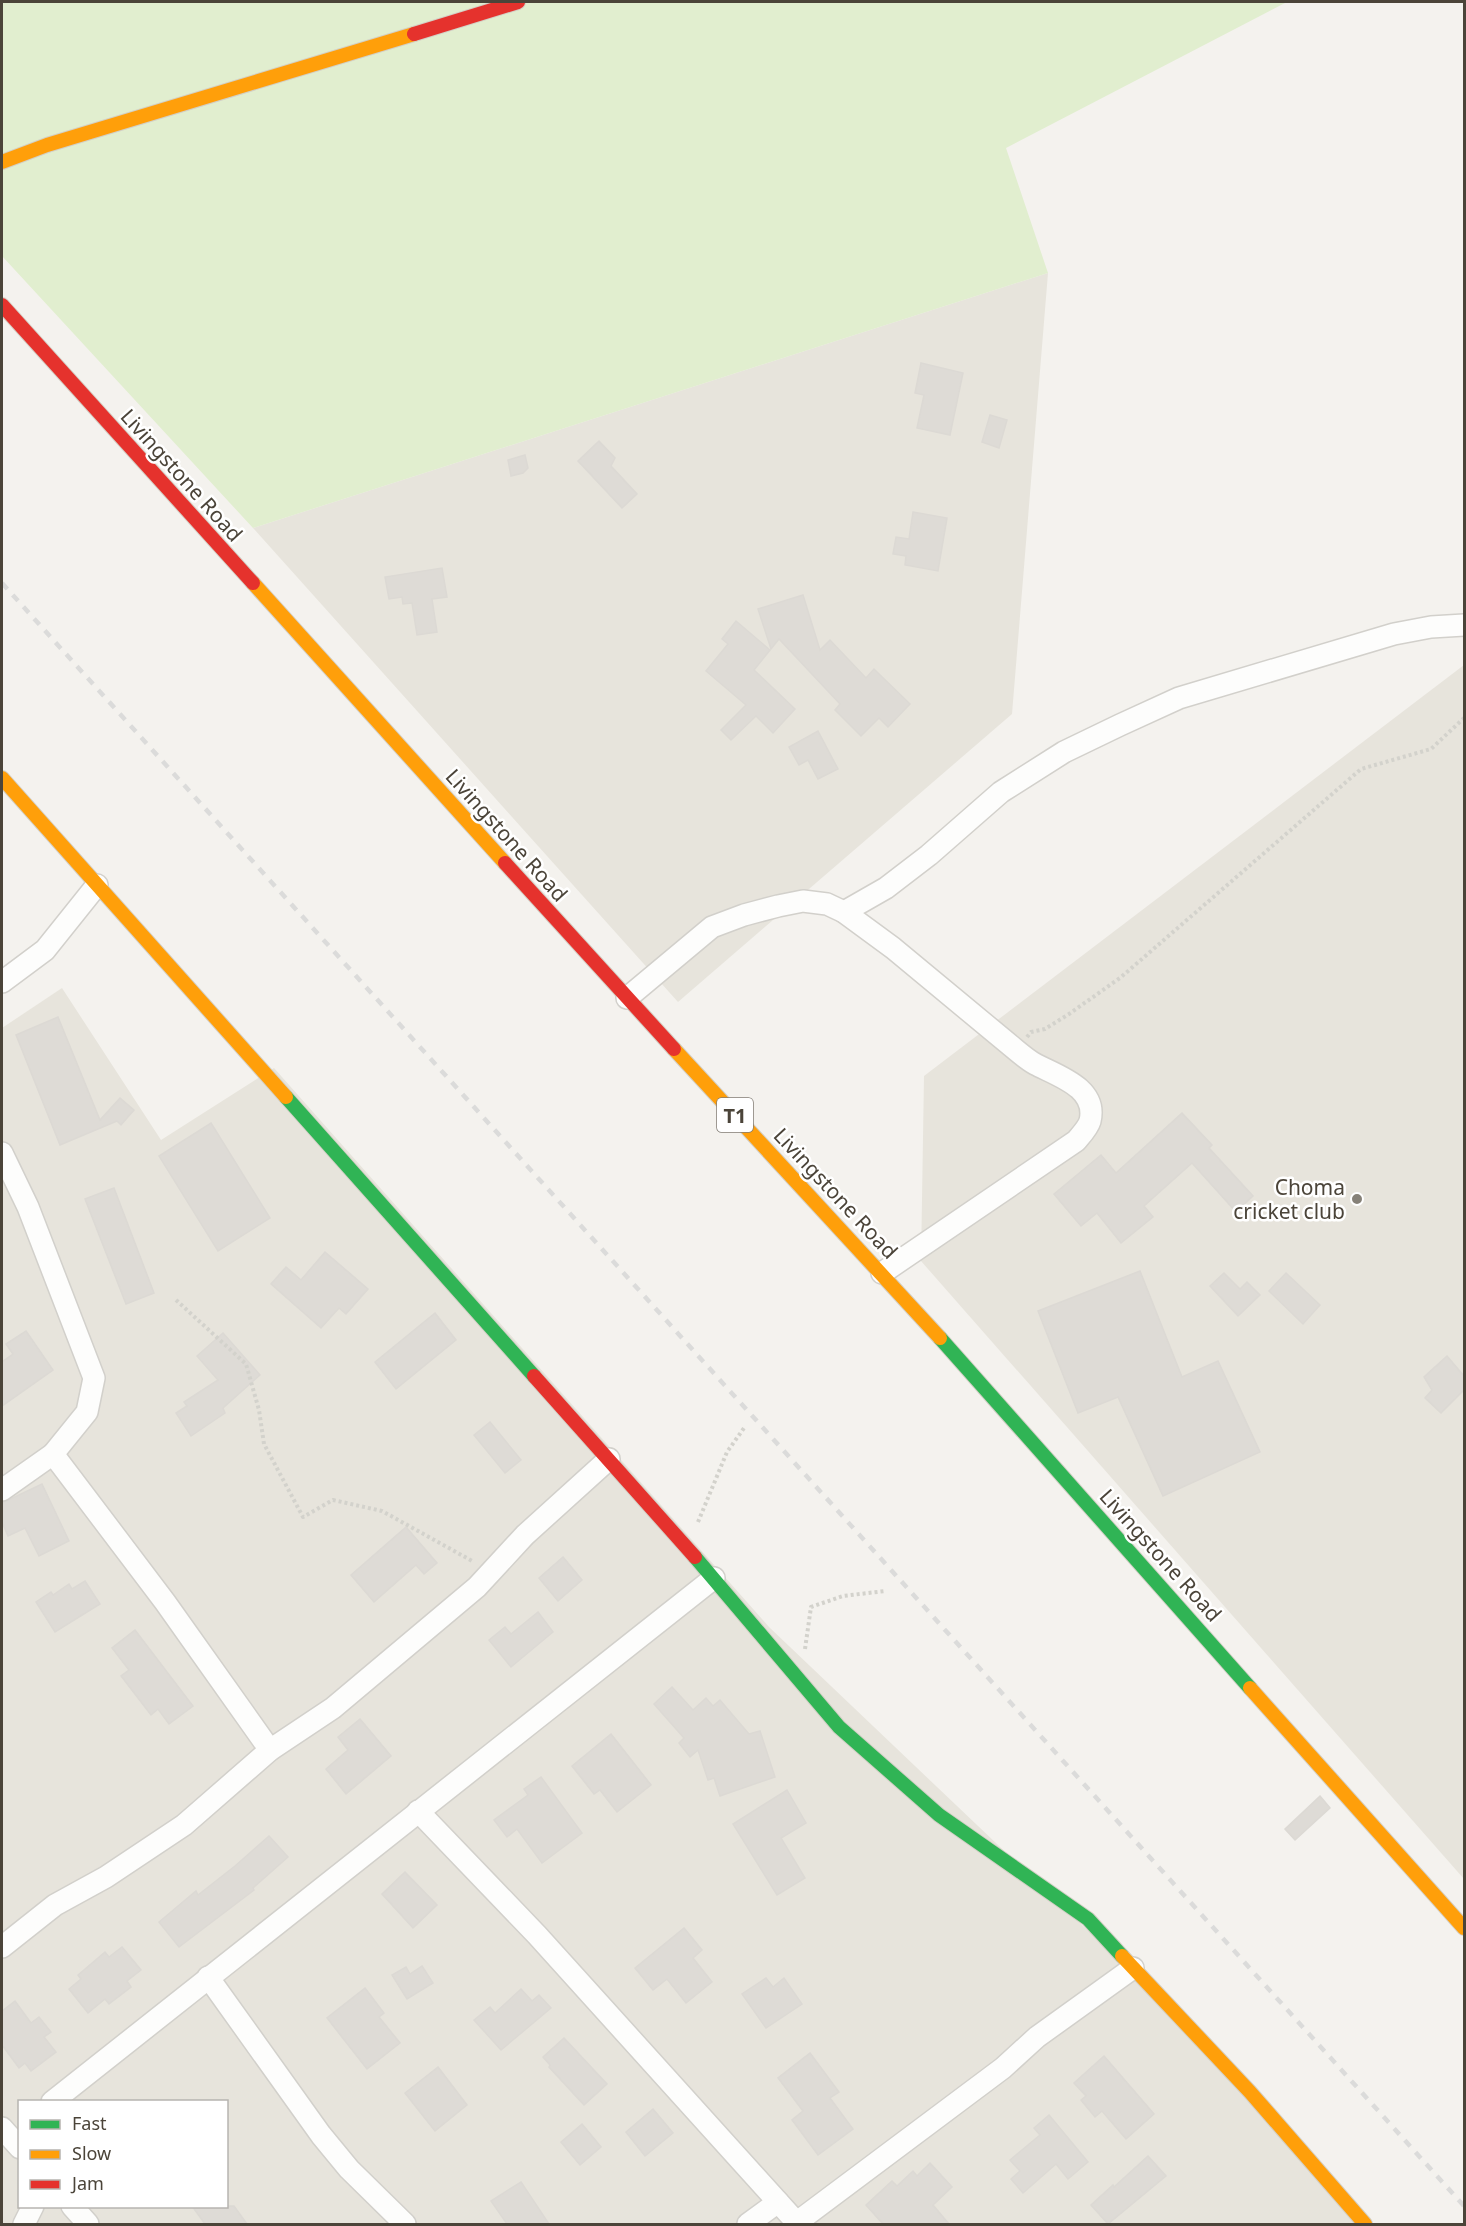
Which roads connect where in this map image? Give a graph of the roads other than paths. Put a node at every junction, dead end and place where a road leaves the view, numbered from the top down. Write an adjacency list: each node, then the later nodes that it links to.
1 (518, 2): 2 (main road)
2 (2, 162)
3 (2, 305): 9 (main road, Livingstone Road / T1)
4 (1464, 625): 7 (street)
5 (2, 778): 6 (main road)
6 (98, 885): 8 (street); 13 (main road)
7 (844, 912): 9 (street); 11 (street)
8 (2, 982)
9 (627, 998): 11 (main road, Livingstone Road / T1)
10 (2, 1153): 12 (street)
11 (882, 1273): 18 (main road, Livingstone Road / T1)
12 (53, 1454): 14 (street); 16 (street)
13 (609, 1460): 15 (main road); 16 (street)
14 (2, 1490)
15 (714, 1578): 17 (street); 20 (main road)
16 (270, 1750): 19 (street)
17 (418, 1811): 21 (street); 23 (street)
18 (1464, 1928)
19 (2, 1947)
20 (1133, 1968): 30 (street); 31 (main road)
21 (208, 1977): 22 (street); 28 (street)
22 (54, 2100)
23 (778, 2202): 29 (street); 30 (street)
24 (32, 2208): 26 (street)
25 (74, 2208): 27 (street)
26 (24, 2224)
27 (88, 2224)
28 (405, 2224)
29 (748, 2224)
30 (797, 2224)
31 (1365, 2224)

